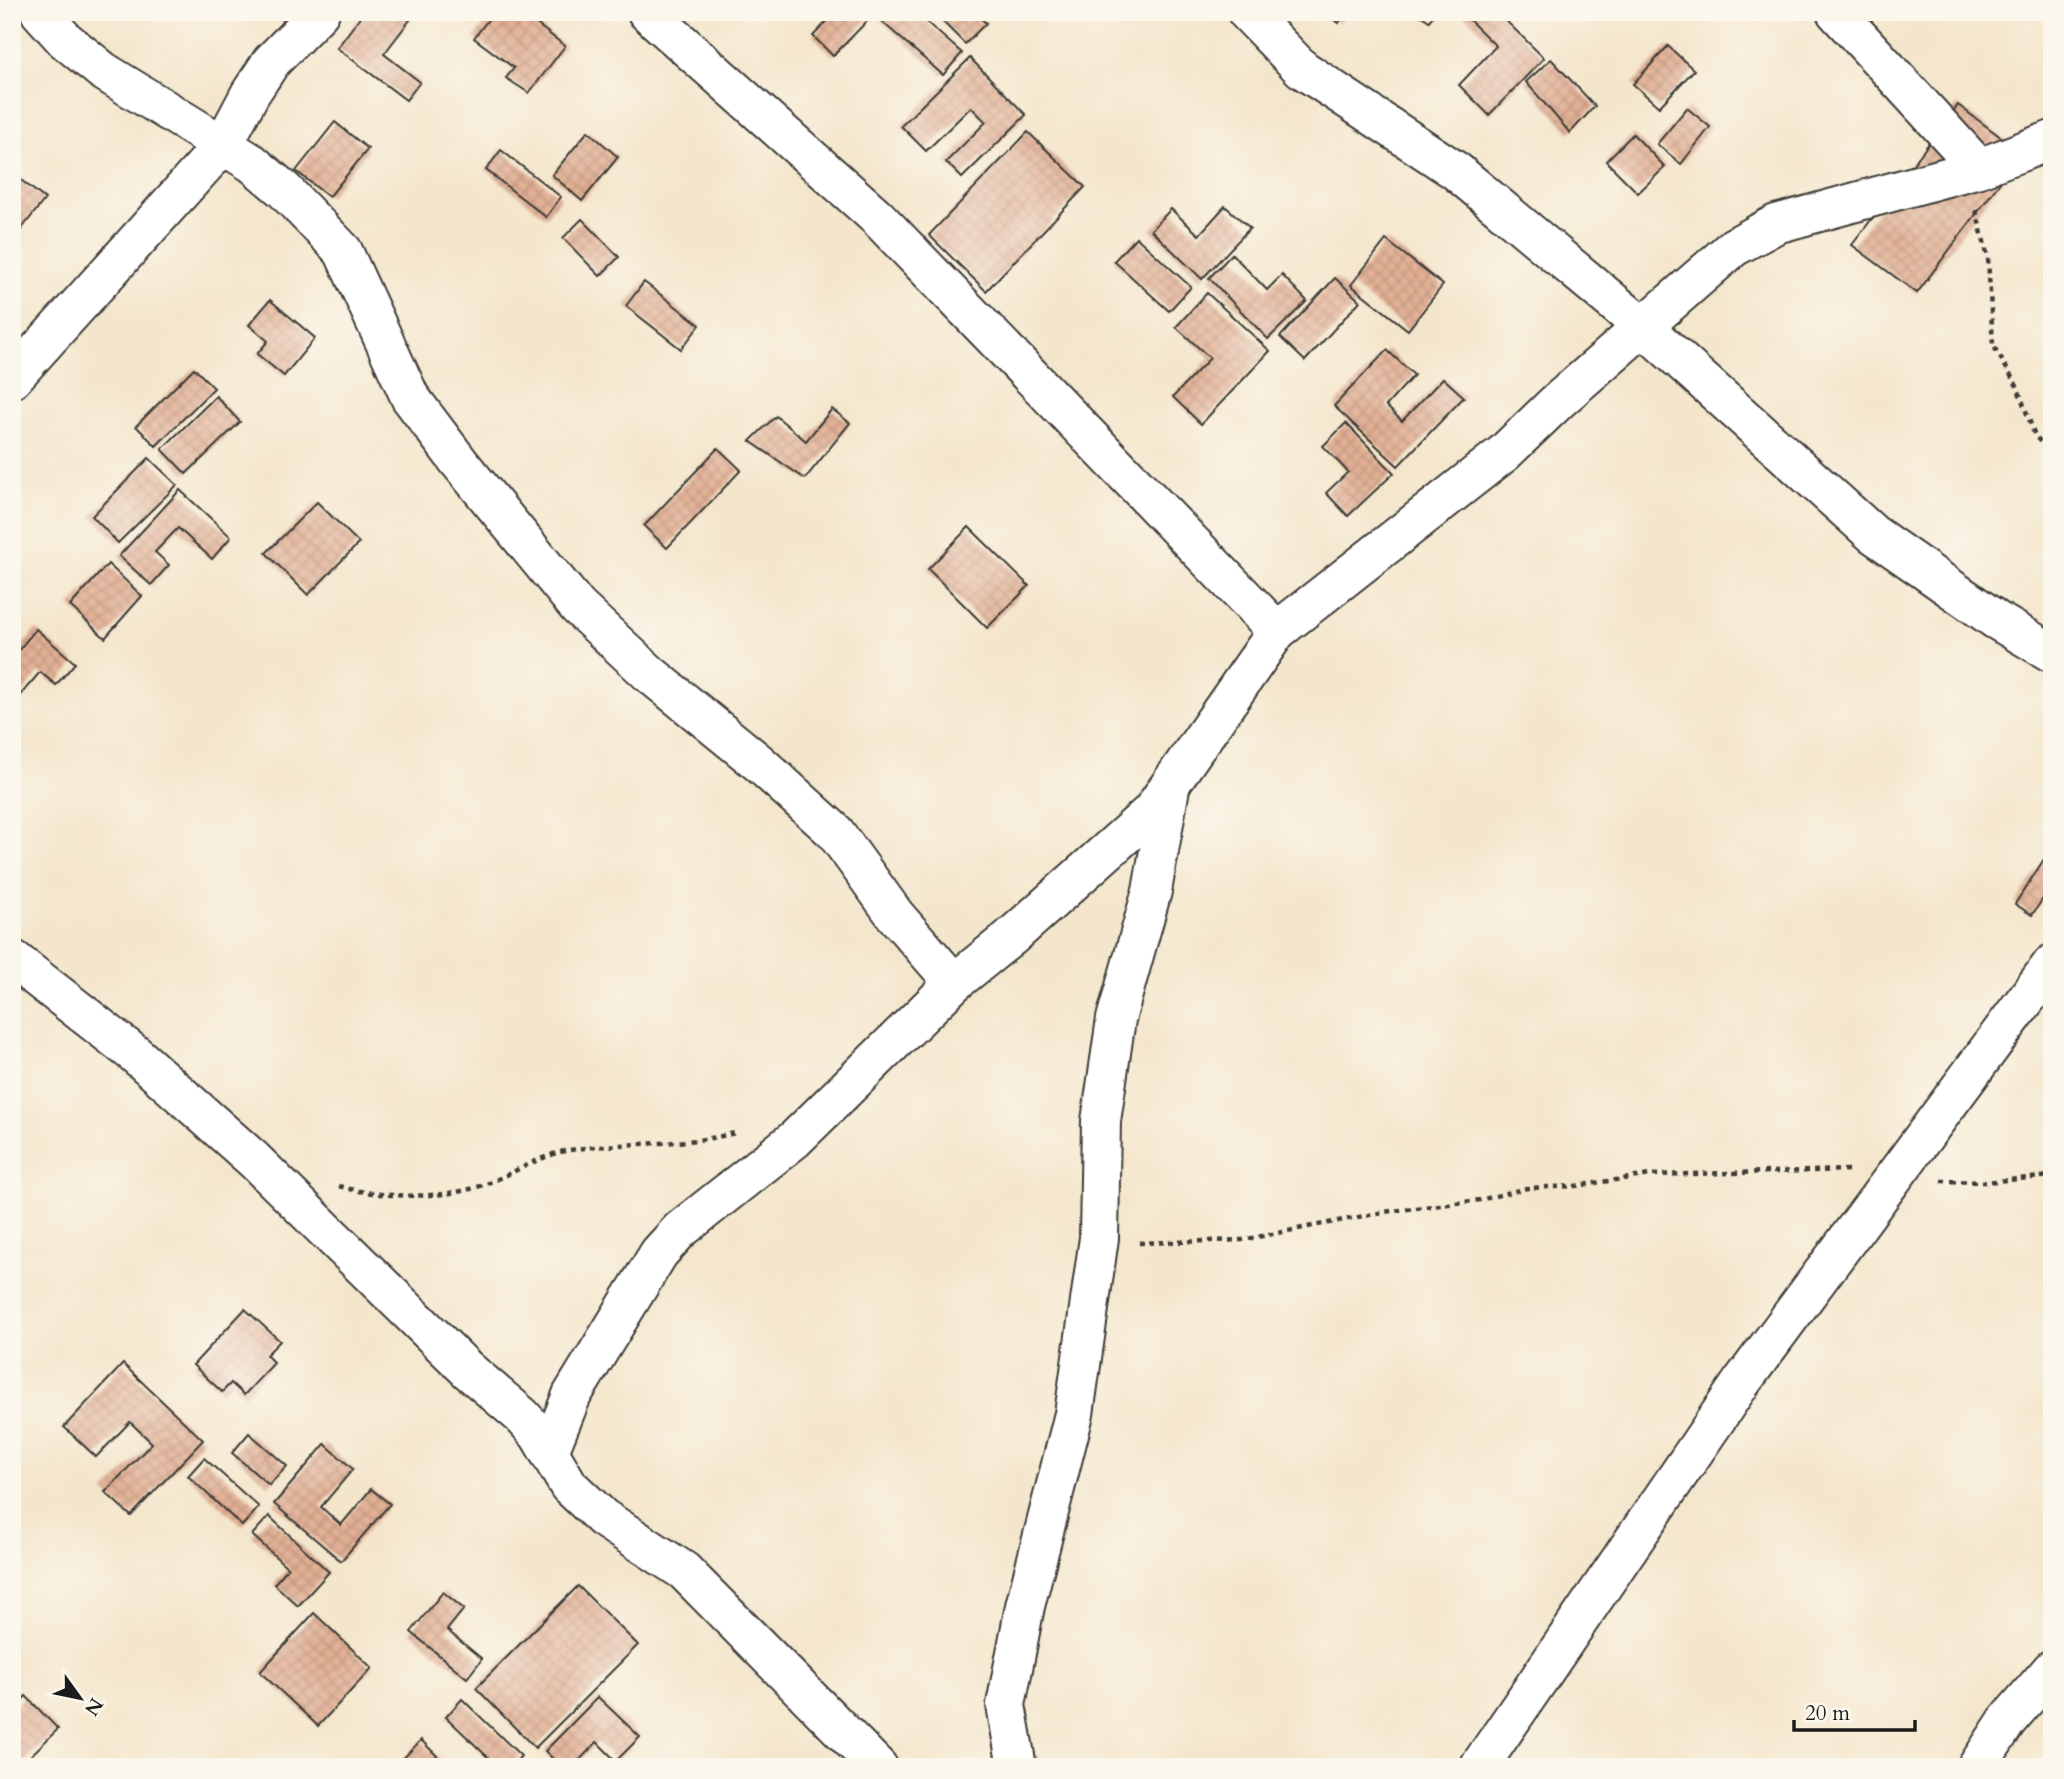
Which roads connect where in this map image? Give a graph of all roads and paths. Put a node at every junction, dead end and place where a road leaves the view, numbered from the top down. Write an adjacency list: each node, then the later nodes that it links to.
1 (40, 12): 7 (street)
2 (320, 12): 7 (street)
3 (647, 12): 12 (street)
4 (1247, 12): 9 (street)
5 (1836, 12): 8 (street)
6 (2052, 140): 8 (street)
7 (223, 145): 10 (street); 17 (street)
8 (1971, 170): 9 (street); 11 (path)
9 (1642, 326): 12 (street); 13 (street)
10 (12, 379)
11 (2052, 454)
12 (1278, 631): 14 (street)
13 (2052, 653)
14 (1170, 788): 17 (street); 22 (street)
15 (14, 960): 23 (street)
16 (2052, 964): 20 (street)
17 (954, 983): 18 (street)
18 (795, 1139): 21 (path); 23 (street)
19 (2052, 1176): 20 (path)
20 (1893, 1178): 22 (path); 27 (street)
21 (331, 1184)
22 (1099, 1238): 26 (street)
23 (549, 1452): 25 (street)
24 (2052, 1669): 28 (street)
25 (878, 1767)
26 (1017, 1767)
27 (1479, 1767)
28 (1977, 1767)

